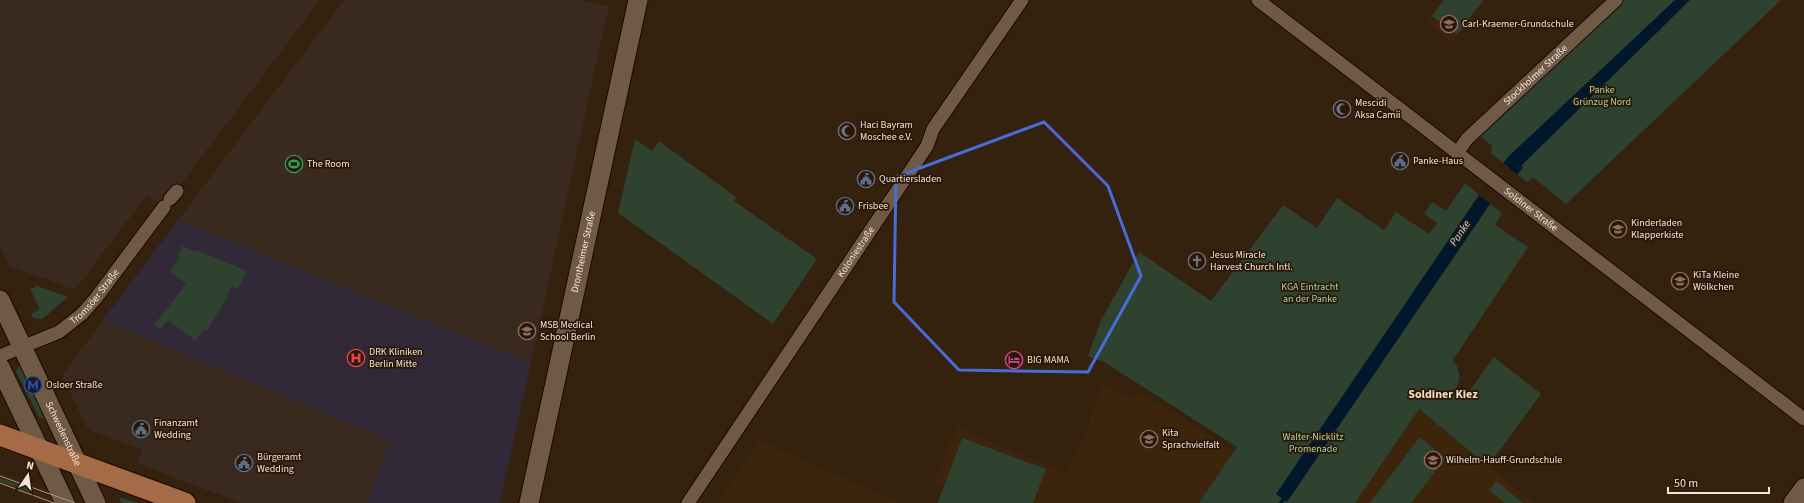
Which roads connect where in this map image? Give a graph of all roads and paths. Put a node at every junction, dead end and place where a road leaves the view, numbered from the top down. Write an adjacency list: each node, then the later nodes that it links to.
1 (638, 0): 19 (main road, Drontheimer Straße)
2 (1022, 0): 20 (street, Koloniestraße)
3 (1258, 0): 5 (street, Soldiner Straße)
4 (1616, 0): 5 (street, Stockholmer Straße)
5 (1457, 153): 11 (street, Soldiner Straße)
6 (170, 199): 8 (street, Tromsöer Straße)
7 (0, 300): 8 (main road, Schwedenstraße)
8 (22, 347): 9 (street, Tromsöer Straße); 14 (main road, Schwedenstraße)
9 (0, 356)
10 (0, 367): 13 (main road)
11 (1804, 419)
12 (0, 435): 13 (main road)
13 (41, 451): 14 (main road); 16 (main road)
14 (78, 464): 17 (main road, Schwedenstraße); 18 (main road)
15 (1804, 488): 21 (main road)
16 (65, 503)
17 (96, 503)
18 (185, 503)
19 (529, 503)
20 (688, 503)
21 (1793, 503)

